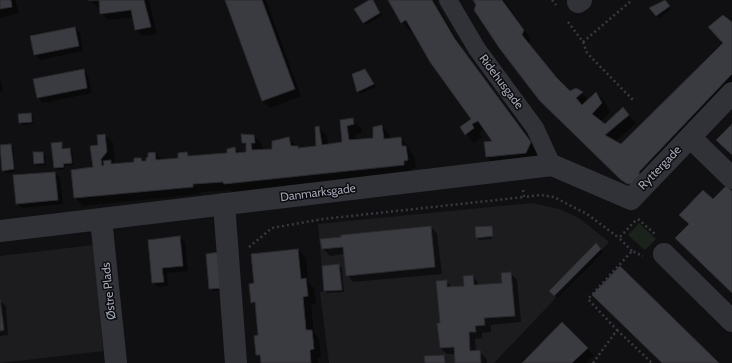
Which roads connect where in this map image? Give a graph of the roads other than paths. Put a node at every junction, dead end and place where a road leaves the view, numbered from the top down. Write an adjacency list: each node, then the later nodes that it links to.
1 (448, 0): 4 (street, Ridehusgade)
2 (732, 93): 3 (street, Ryttergade)
3 (690, 137): 4 (street, Ryttergade); 5 (street, Ryttergade)
4 (552, 165): 6 (street, Danmarksgade)
5 (732, 178)
6 (224, 204): 7 (street, Danmarksgade); 12 (street)
7 (101, 219): 8 (street, Danmarksgade); 11 (street, Østre Plads)
8 (0, 232)
9 (664, 254): 10 (street)
10 (732, 321)
11 (116, 363)
12 (236, 363)

